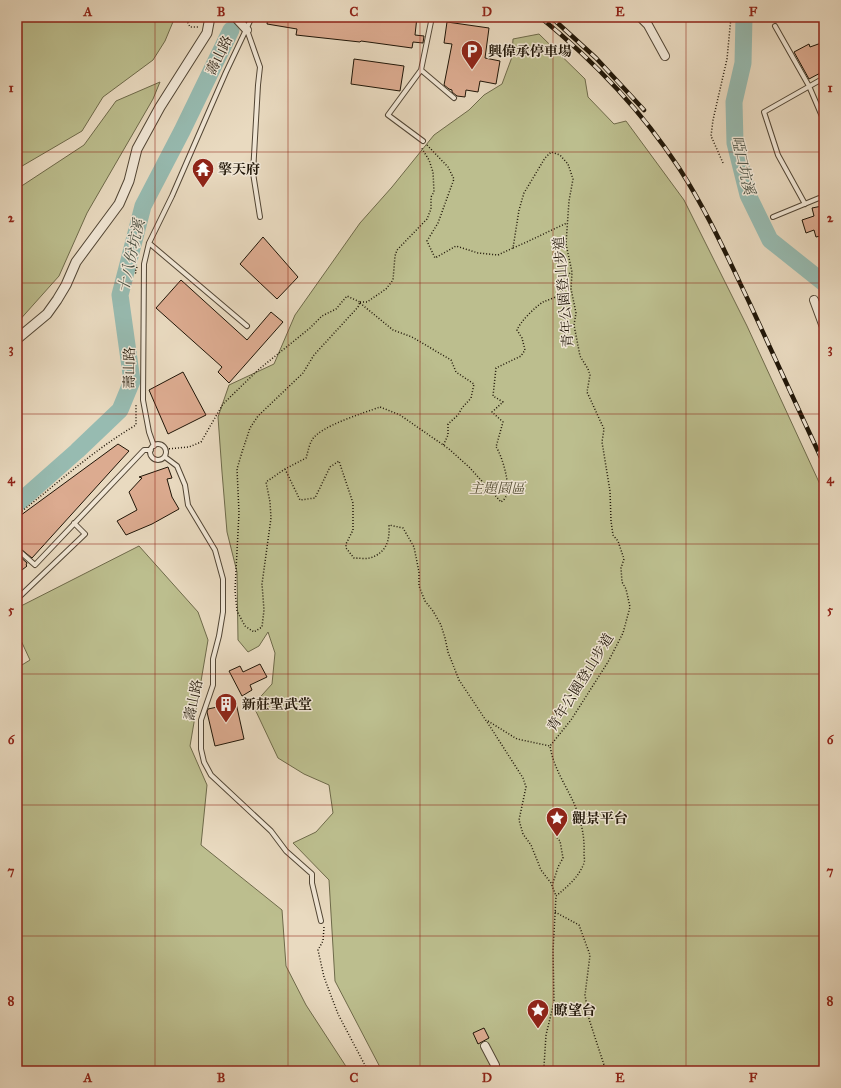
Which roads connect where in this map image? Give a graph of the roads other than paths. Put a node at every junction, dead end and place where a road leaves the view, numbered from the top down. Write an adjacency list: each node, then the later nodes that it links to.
1 (210, 17): 23 (street, 壽山路)
2 (235, 17): 7 (street)
3 (252, 17): 7 (lane)
4 (432, 17): 9 (lane)
5 (640, 17): 8 (street)
6 (775, 26): 11 (lane)
7 (247, 30): 17 (lane, 壽山路); 19 (lane, 壽山路)
8 (665, 56)
9 (421, 70): 12 (lane); 14 (lane)
10 (824, 78): 11 (lane)
11 (809, 86): 13 (lane); 16 (lane)
12 (454, 98)
13 (824, 121)
14 (423, 141)
15 (824, 196): 16 (lane)
16 (805, 204): 18 (lane)
17 (260, 217)
18 (773, 218)
19 (149, 243): 21 (lane); 24 (lane, 壽山路)
20 (814, 300): 22 (street)
21 (247, 326)
22 (824, 327)
23 (17, 339)
24 (152, 448): 25 (lane, 壽山路); 25 (lane); 26 (lane)
25 (165, 457): 29 (lane, 壽山路)
26 (74, 523): 27 (lane); 28 (lane)
27 (17, 550)
28 (17, 599)
29 (322, 920)
30 (485, 1046): 31 (street)
31 (495, 1071)

